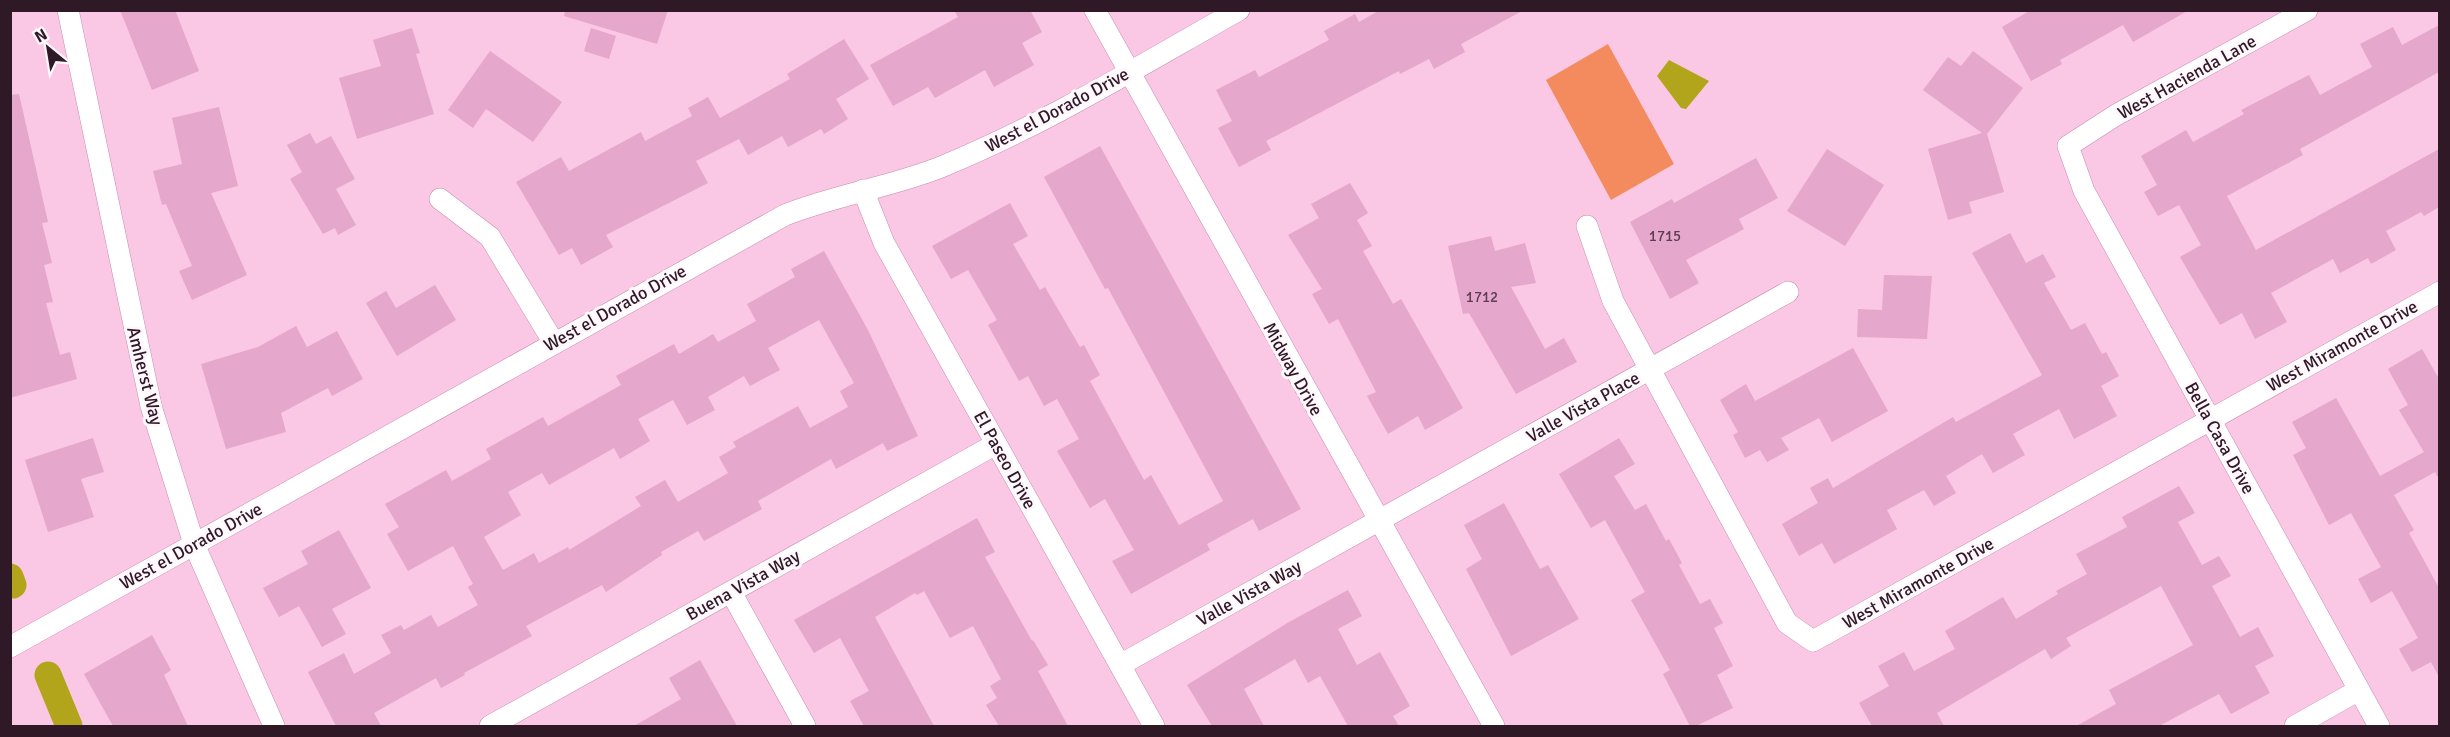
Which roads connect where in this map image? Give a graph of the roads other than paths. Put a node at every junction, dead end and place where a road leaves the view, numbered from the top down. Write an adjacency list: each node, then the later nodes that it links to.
1 (68, 10): 17 (street, Amherst Way)
2 (1095, 10): 5 (street, Midway Drive)
3 (1239, 10): 5 (street, West el Dorado Drive)
4 (2307, 10): 6 (street, West Hacienda Lane)
5 (1128, 73): 7 (street, West el Dorado Drive); 16 (street, Midway Drive)
6 (2068, 146): 14 (street, Bella Casa Drive)
7 (863, 190): 12 (street, West el Dorado Drive); 15 (street, El Paseo Drive)
8 (440, 199): 12 (street)
9 (1587, 226): 13 (street, West Miramonte Drive)
10 (1788, 292): 13 (street, Valle Vista Place)
11 (2439, 292): 14 (street, West Miramonte Drive)
12 (554, 343): 17 (street, West el Dorado Drive)
13 (1650, 370): 14 (street, West Miramonte Drive); 16 (street, Valle Vista Place)
14 (2210, 419): 21 (street, Bella Casa Drive)
15 (996, 444): 18 (street, Buena Vista Way); 20 (street, El Paseo Drive)
16 (1378, 521): 20 (street, Valle Vista Way); 26 (street, Midway Drive)
17 (194, 544): 19 (street, West el Dorado Drive); 22 (street, Amherst Way)
18 (731, 591): 23 (street, Buena Vista Way); 24 (street)
19 (10, 647)
20 (1120, 666): 25 (street, El Paseo Drive)
21 (2359, 690): 27 (street); 28 (street, Bella Casa Drive)
22 (274, 726)
23 (490, 726)
24 (806, 726)
25 (1154, 726)
26 (1494, 726)
27 (2295, 726)
28 (2379, 726)

